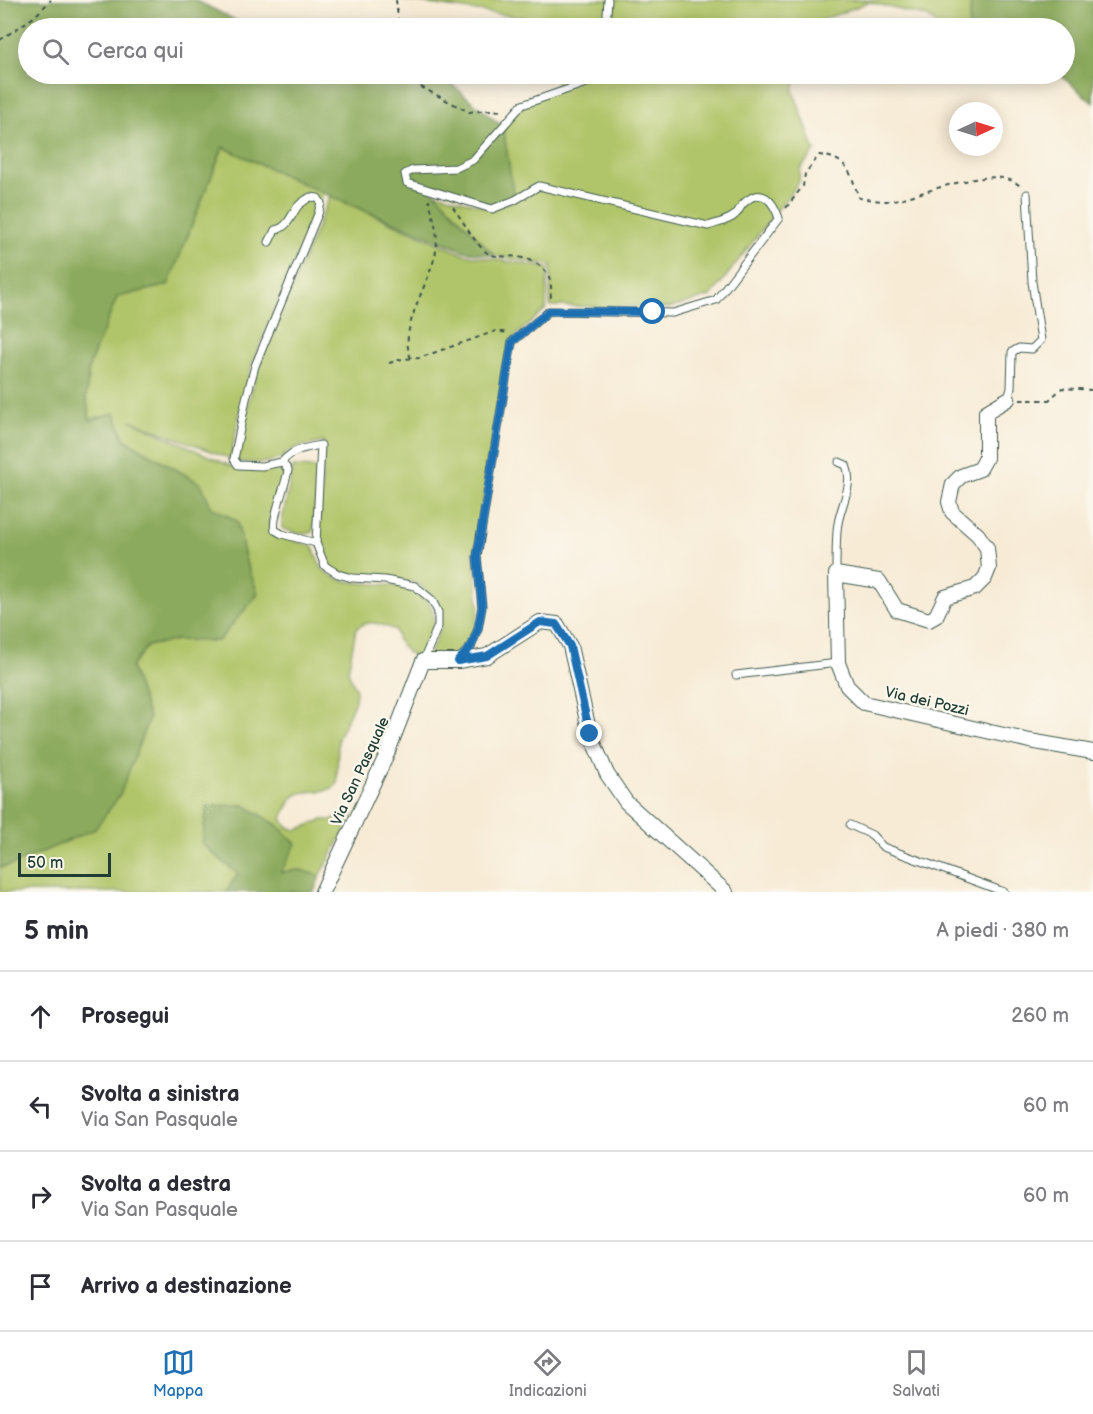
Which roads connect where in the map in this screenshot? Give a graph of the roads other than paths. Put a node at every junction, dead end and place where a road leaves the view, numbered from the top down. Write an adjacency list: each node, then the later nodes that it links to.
1 (608, 0): 2 (lane)
2 (607, 18)
3 (583, 84): 12 (lane)
4 (1027, 194): 6 (lane)
5 (269, 242): 7 (lane)
6 (1008, 399): 10 (street)
7 (282, 462): 9 (lane); 9 (lane)
8 (839, 462): 10 (lane, Via dei Pozzi)
9 (316, 543): 11 (lane, Via San Pasquale)
10 (836, 574): 13 (street, Via dei Pozzi)
11 (423, 661): 12 (street); 17 (street, Via San Pasquale)
12 (458, 661): 18 (street)
13 (838, 663): 14 (lane); 15 (street, Via dei Pozzi)
14 (736, 675)
15 (1093, 752)
16 (850, 825): 19 (lane)
17 (322, 892)
18 (726, 892)
19 (1004, 892)

